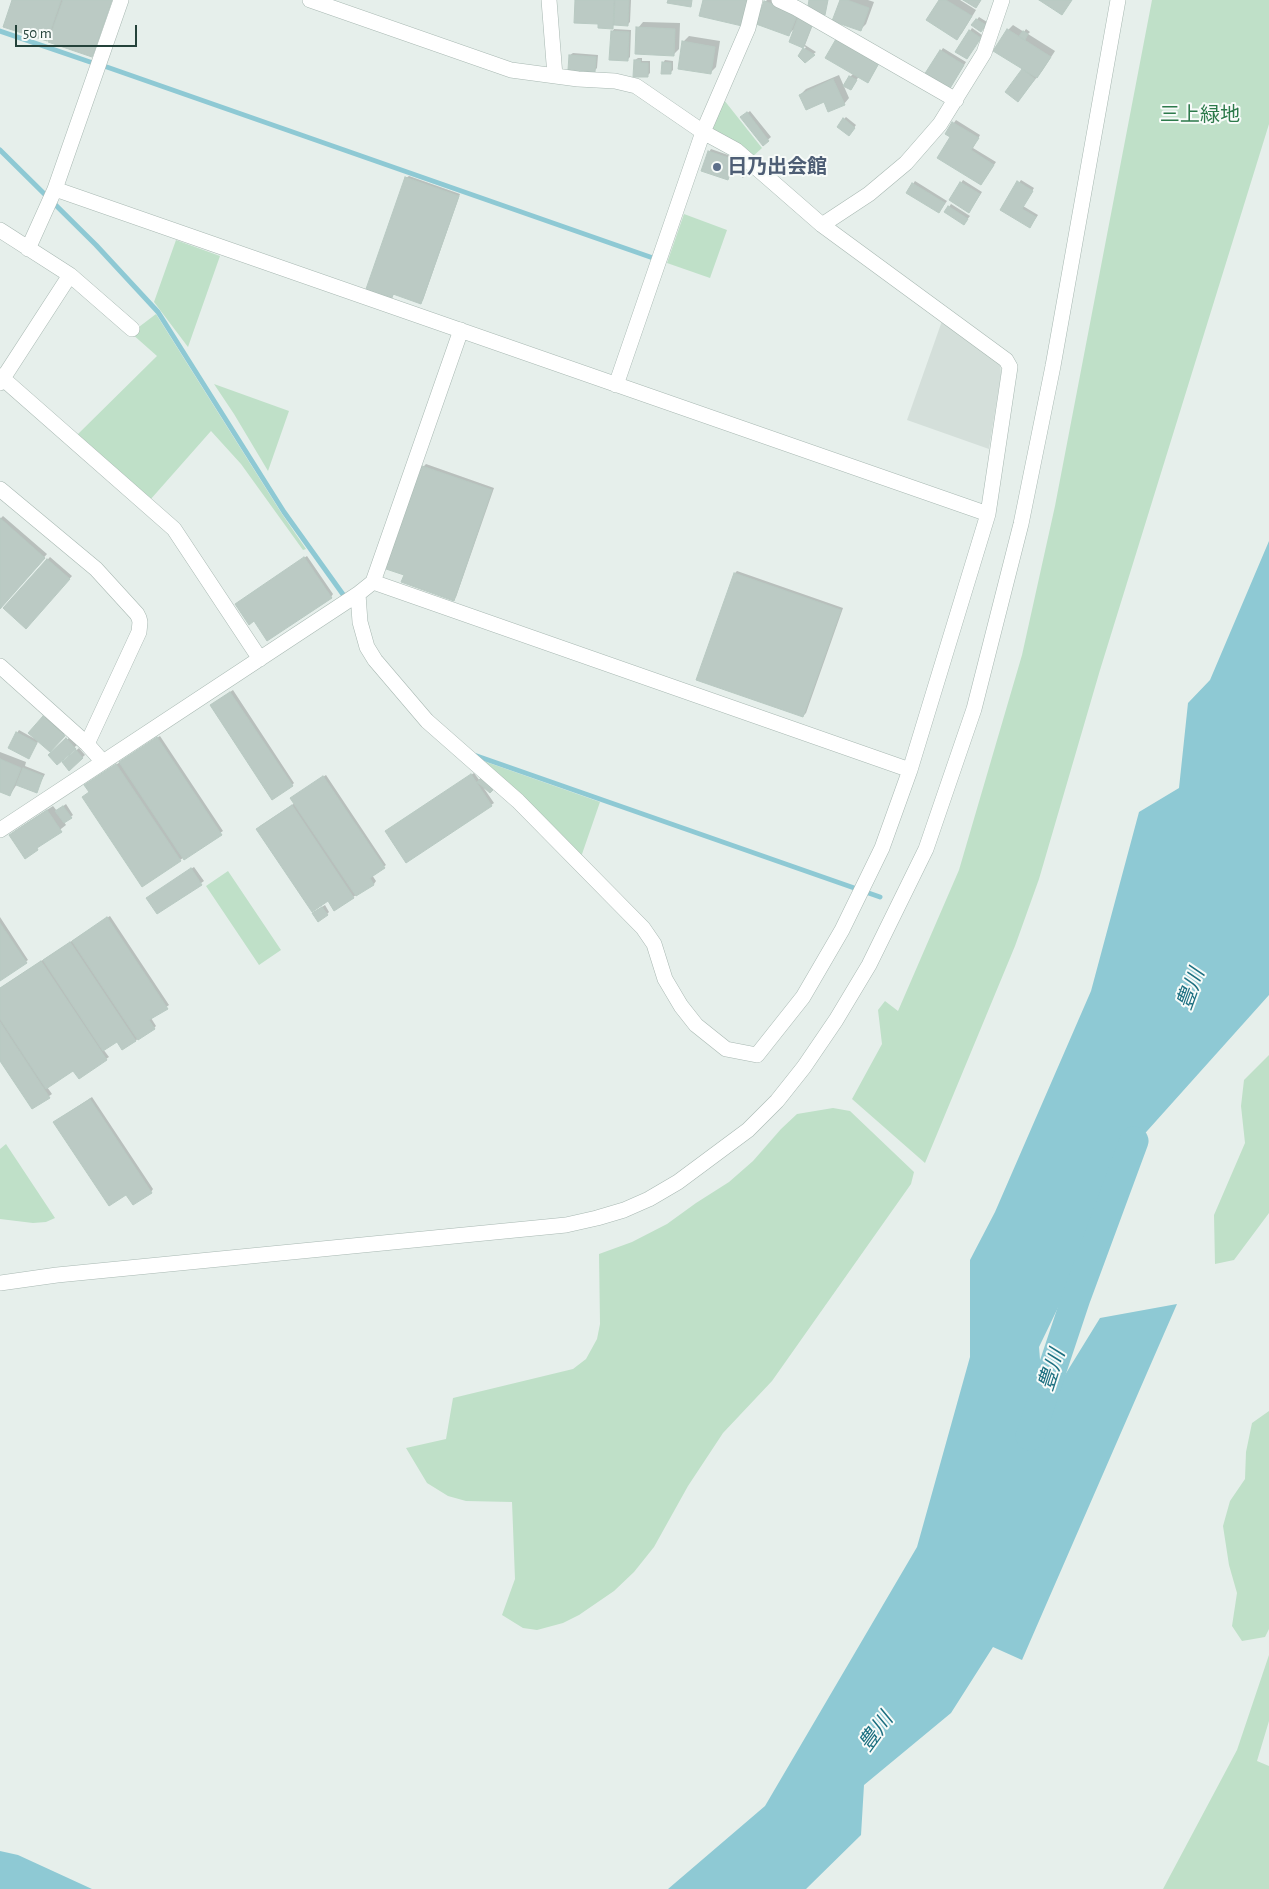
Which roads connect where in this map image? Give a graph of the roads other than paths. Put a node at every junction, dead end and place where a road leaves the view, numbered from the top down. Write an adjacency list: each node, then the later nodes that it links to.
1 (121, 0): 11 (street)
2 (310, 0): 8 (street)
3 (549, 0): 8 (street)
4 (755, 0): 10 (street)
5 (779, 0): 9 (street)
6 (1002, 0): 9 (street)
7 (1118, 0): 30 (street)
8 (555, 76): 10 (street)
9 (956, 100): 12 (street)
10 (703, 132): 12 (street); 19 (street)
11 (55, 189): 14 (street); 17 (street)
12 (822, 225): 21 (street)
13 (0, 230): 14 (street)
14 (28, 249): 15 (street)
15 (70, 275): 16 (street); 18 (street)
16 (132, 329)
17 (461, 330): 19 (street); 22 (street)
18 (1, 379): 24 (street)
19 (616, 385): 21 (street)
20 (0, 489): 26 (street)
21 (988, 514): 28 (street)
22 (373, 582): 23 (street); 28 (street)
23 (358, 594): 24 (street); 28 (street)
24 (260, 659): 27 (street)
25 (0, 666): 26 (street)
26 (87, 744): 27 (street)
27 (103, 762): 29 (street)
28 (910, 770)
29 (0, 830)
30 (0, 1283)

